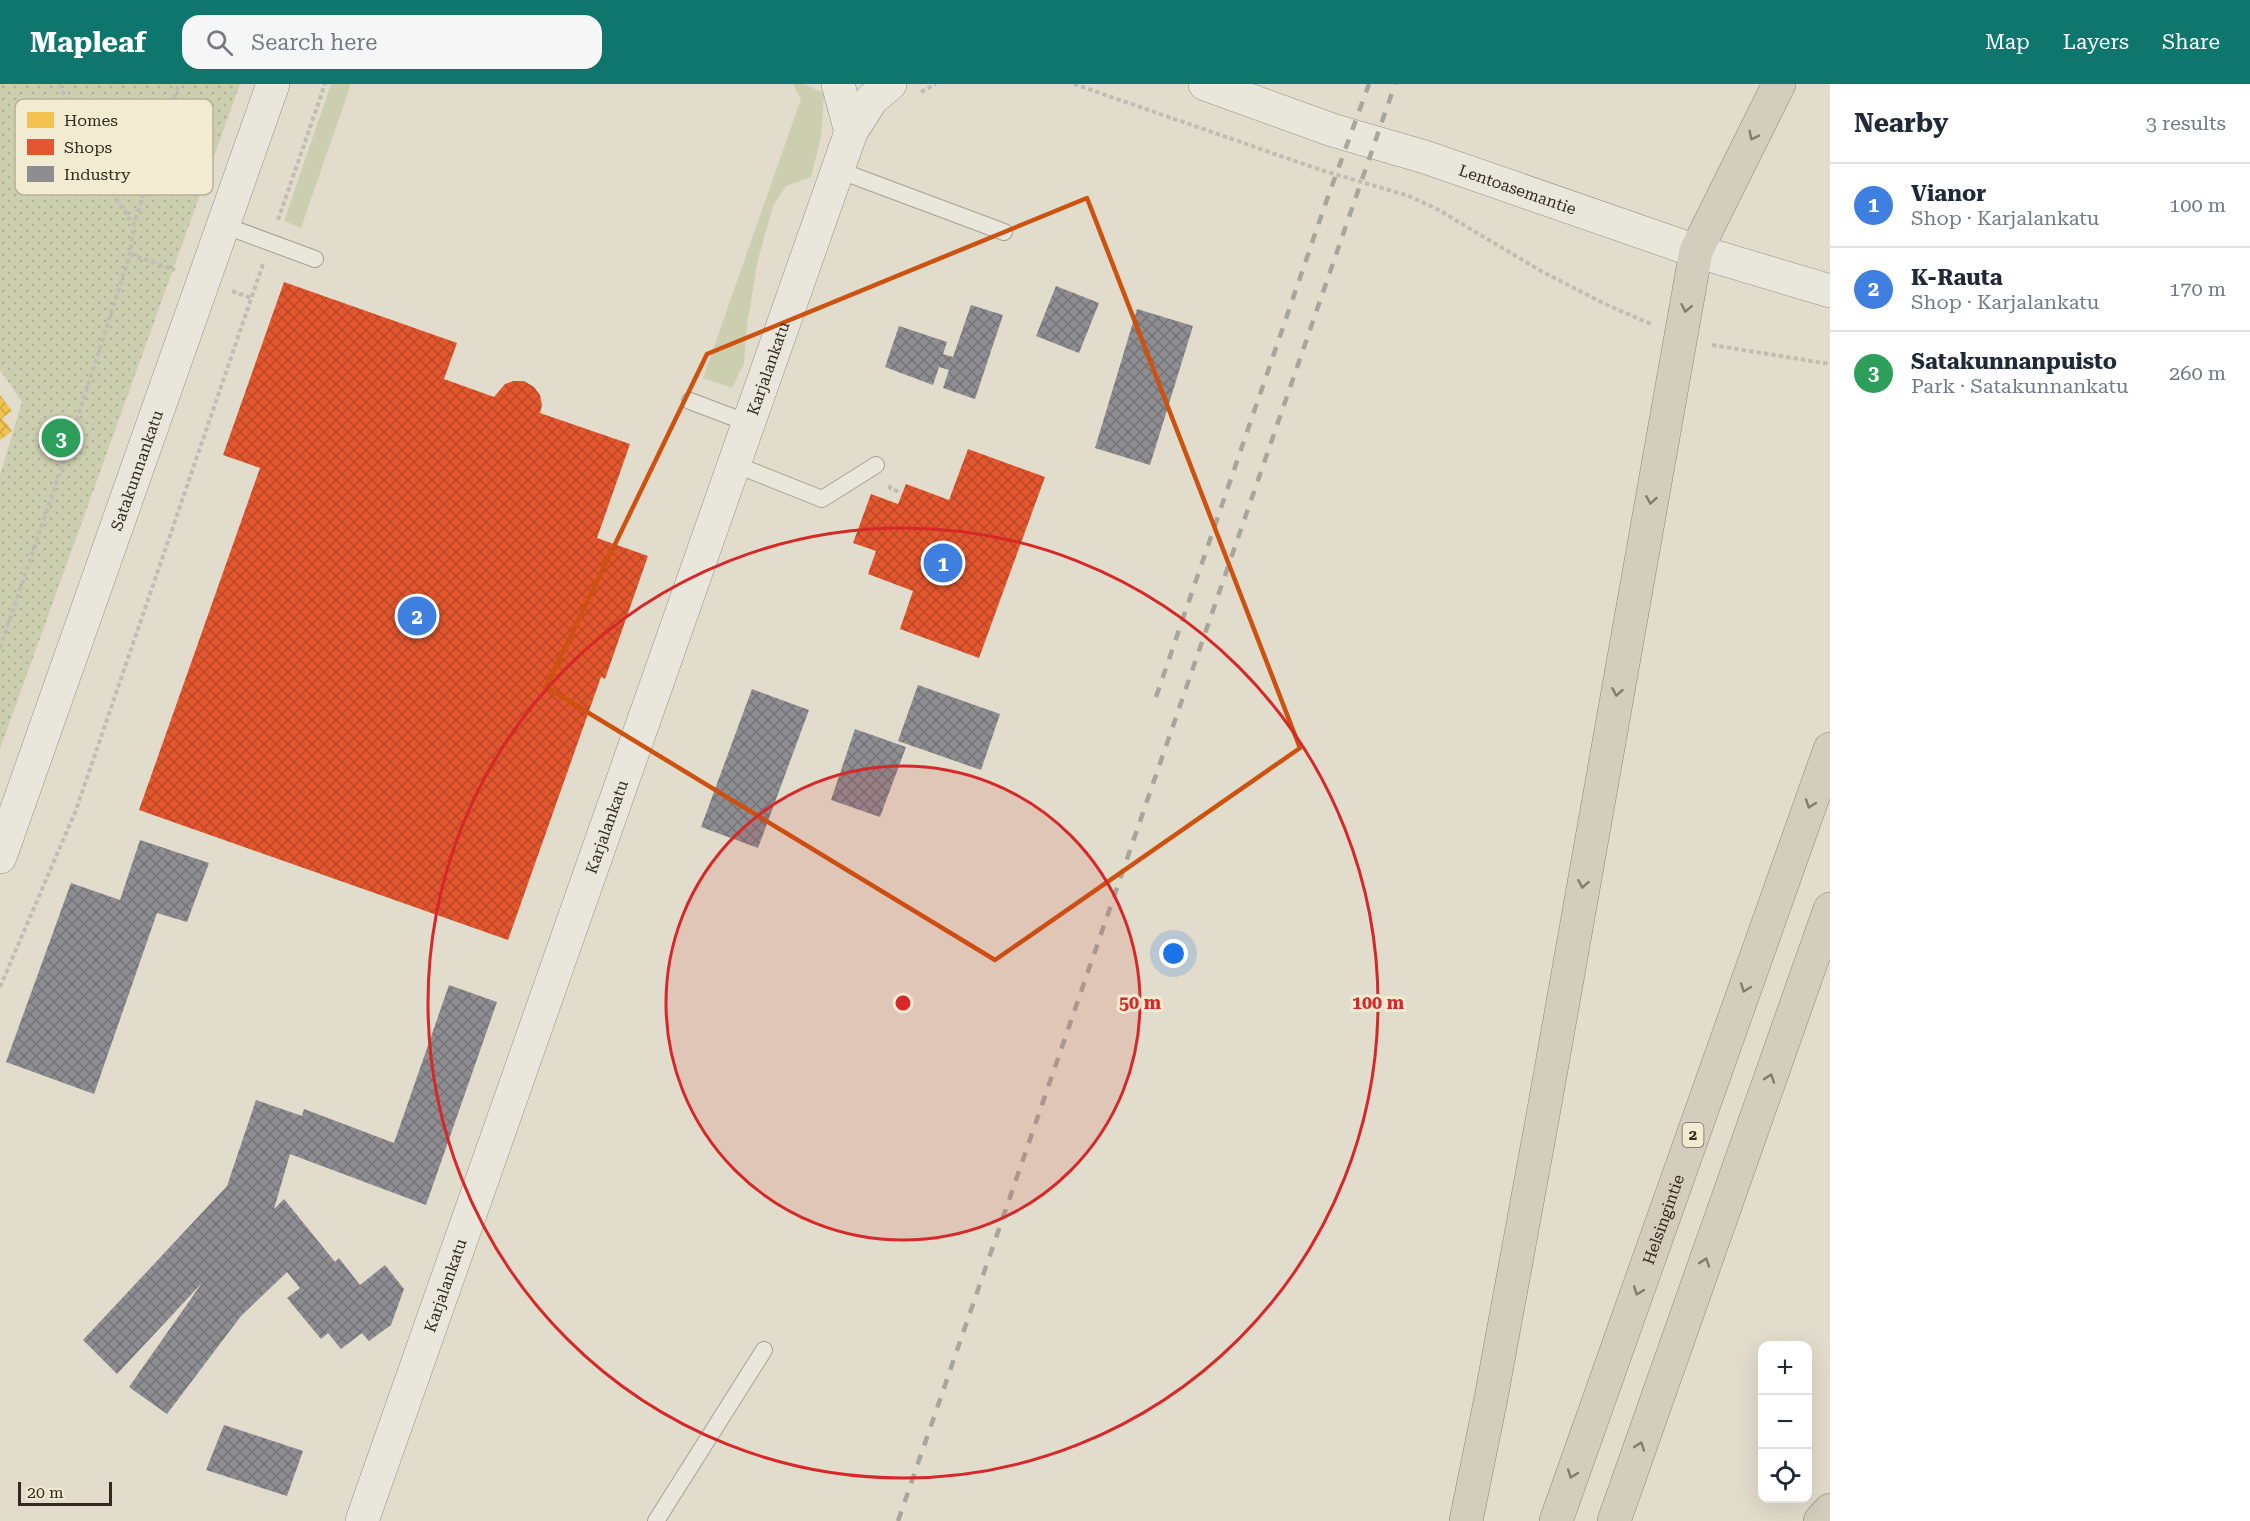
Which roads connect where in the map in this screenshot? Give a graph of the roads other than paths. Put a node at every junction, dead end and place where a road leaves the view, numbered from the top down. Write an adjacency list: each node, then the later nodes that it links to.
1 (273, 84): 8 (street, Satakunnankatu)
2 (838, 84): 6 (street)
3 (890, 84): 6 (street, Karjalankatu)
4 (1205, 84): 10 (street, Lentoasemantie)
5 (1779, 84): 10 (highway, one-way to 10)
6 (851, 132): 7 (street, Karjalankatu)
7 (838, 170): 9 (lane); 14 (street, Karjalankatu)
8 (223, 225): 11 (lane); 18 (street, Satakunnankatu)
9 (1004, 232)
10 (1696, 251): 12 (street, Lentoasemantie); 24 (highway, one-way to 24)
11 (315, 260)
12 (1830, 291)
13 (690, 401): 14 (lane)
14 (748, 423): 15 (street, Karjalankatu)
15 (734, 464): 16 (lane); 22 (street, Karjalankatu)
16 (876, 465)
17 (1830, 749): 25 (highway, Helsingintie / 2, one-way to 25)
18 (0, 857)
19 (1830, 909): 26 (highway, one-way to 19)
20 (764, 1350): 23 (lane)
21 (1830, 1510): 27 (highway)
22 (362, 1521)
23 (656, 1521)
24 (1466, 1521)
25 (1556, 1521)
26 (1614, 1521)
27 (1820, 1521)

